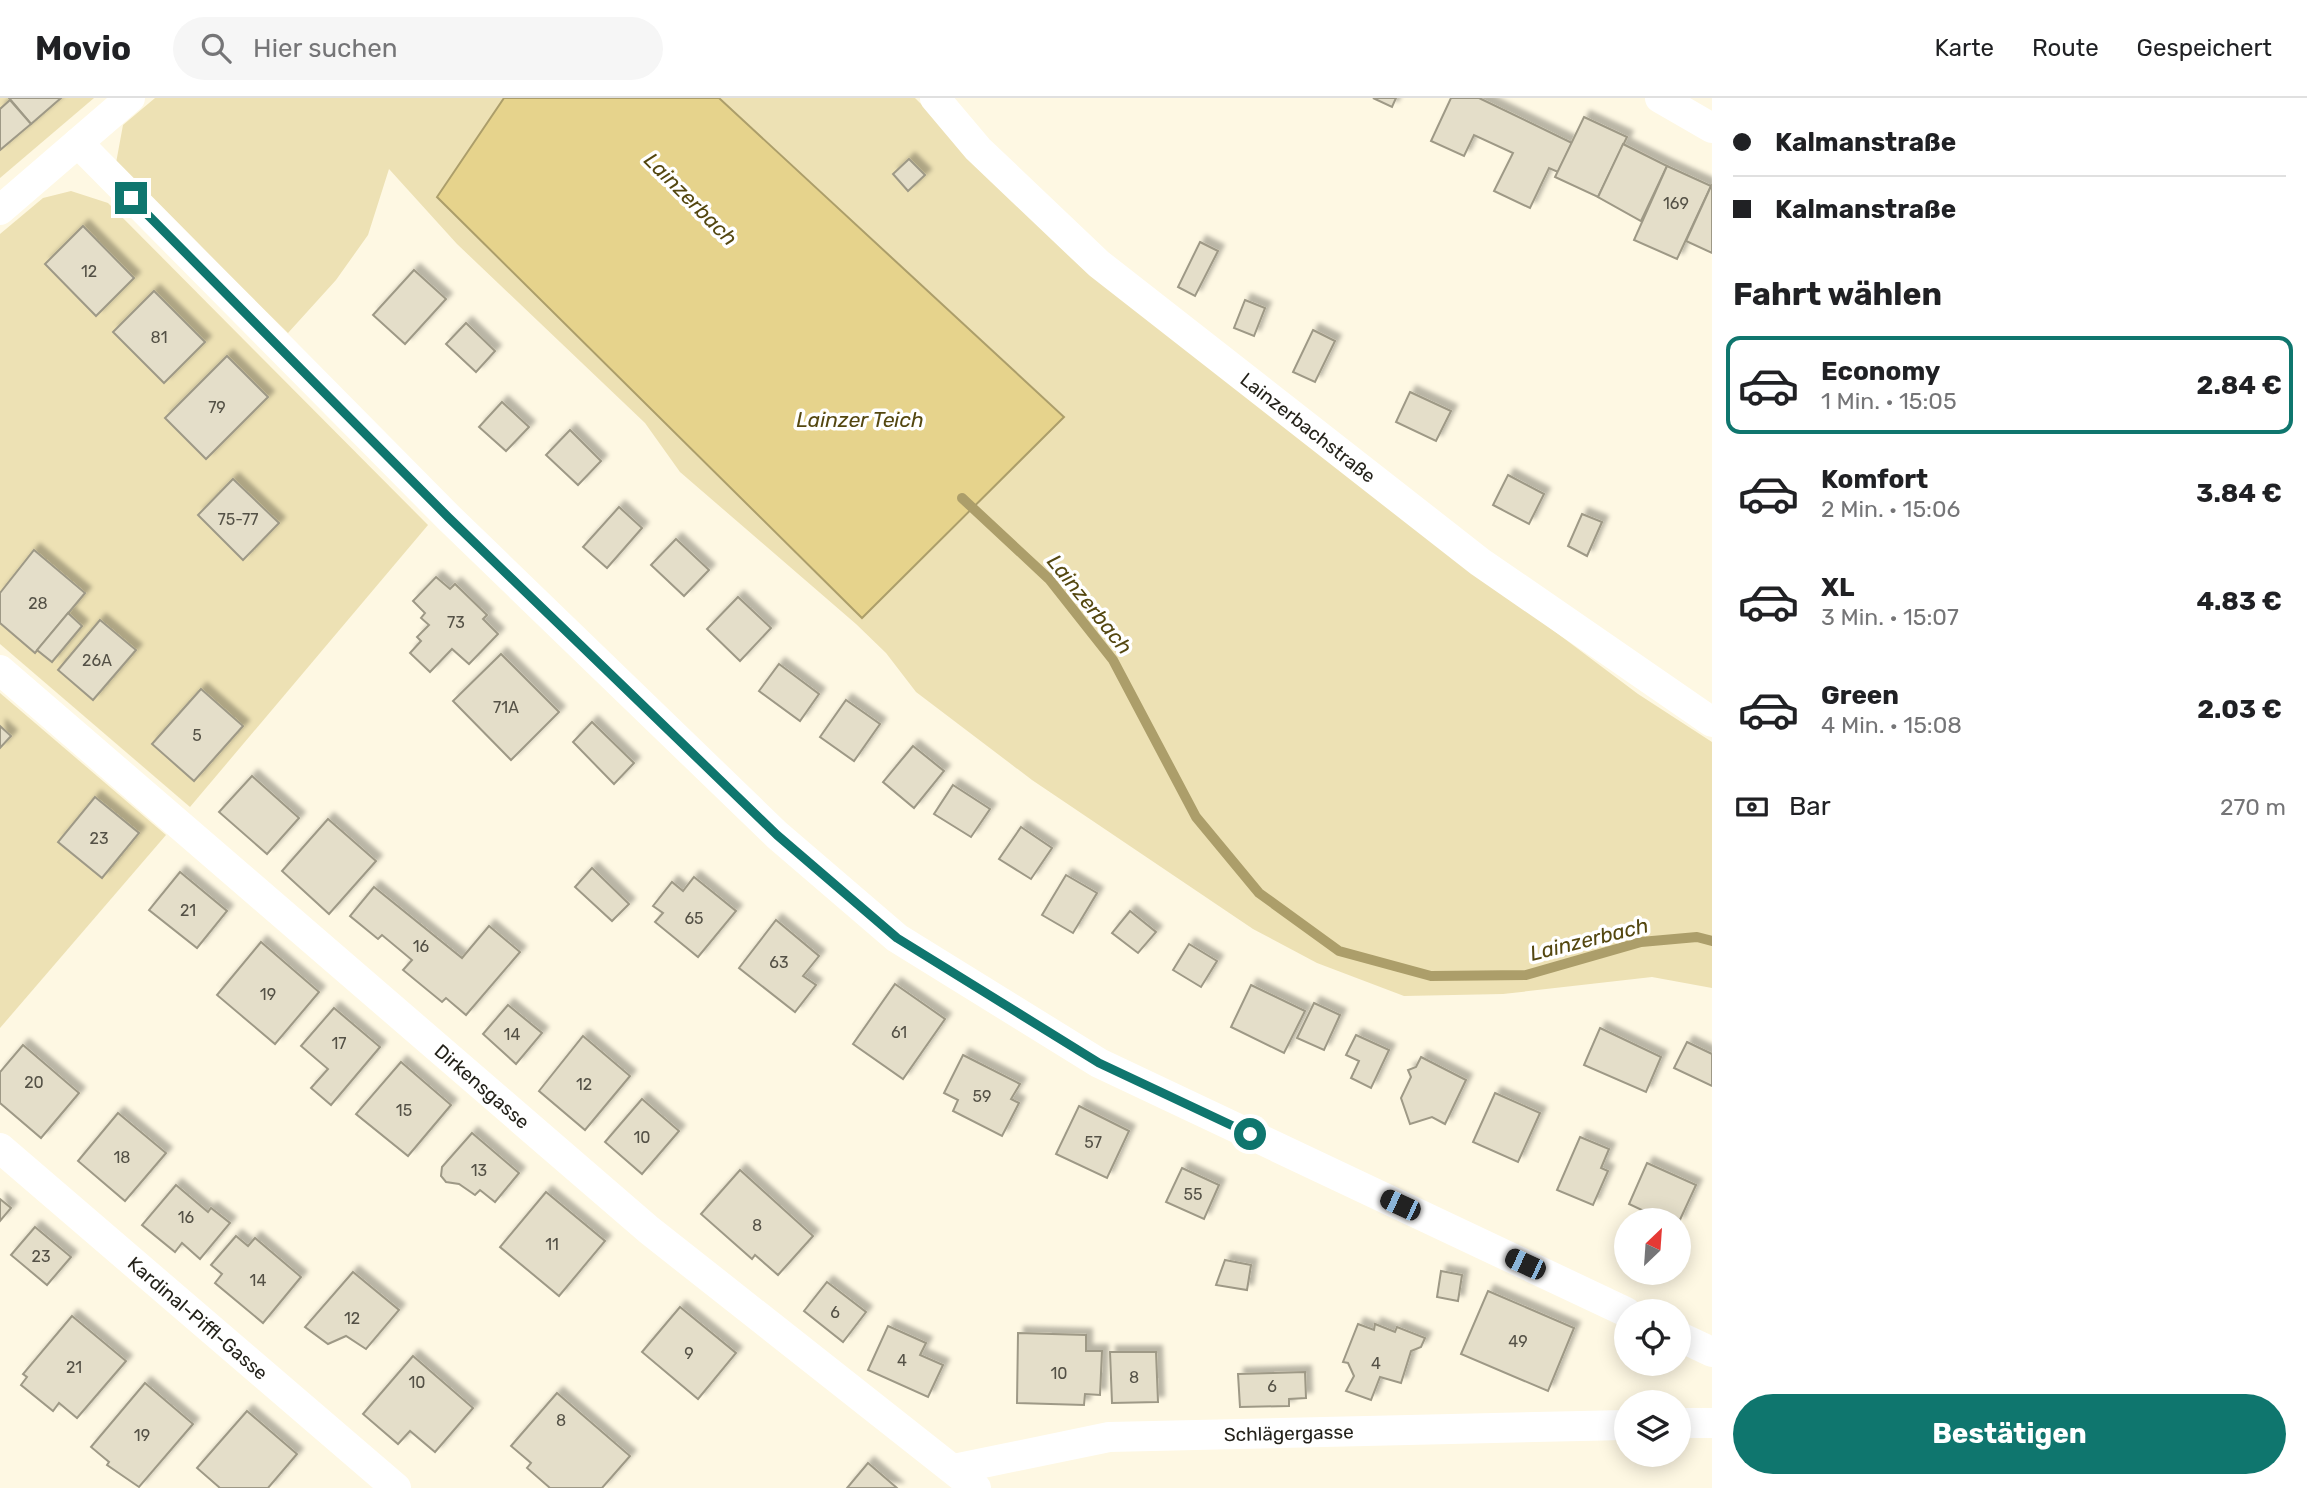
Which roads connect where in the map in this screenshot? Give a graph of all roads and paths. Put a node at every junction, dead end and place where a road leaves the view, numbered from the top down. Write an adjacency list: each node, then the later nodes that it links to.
1 (130, 98): 5 (street)
2 (935, 98): 8 (street, Lainzerbachstraße)
3 (1660, 98): 4 (street)
4 (1712, 128)
5 (78, 143): 6 (street); 10 (street)
6 (0, 210)
7 (0, 670): 16 (street, Dirkensgasse)
8 (1712, 722)
9 (0, 1148): 17 (street, Kardinal-Piffl-Gasse)
10 (1614, 1305)
11 (1691, 1342): 12 (street)
12 (1712, 1352)
13 (1691, 1423): 14 (street)
14 (1712, 1423)
15 (1614, 1425): 16 (street, Schlägergasse)
16 (965, 1478)
17 (396, 1488)

